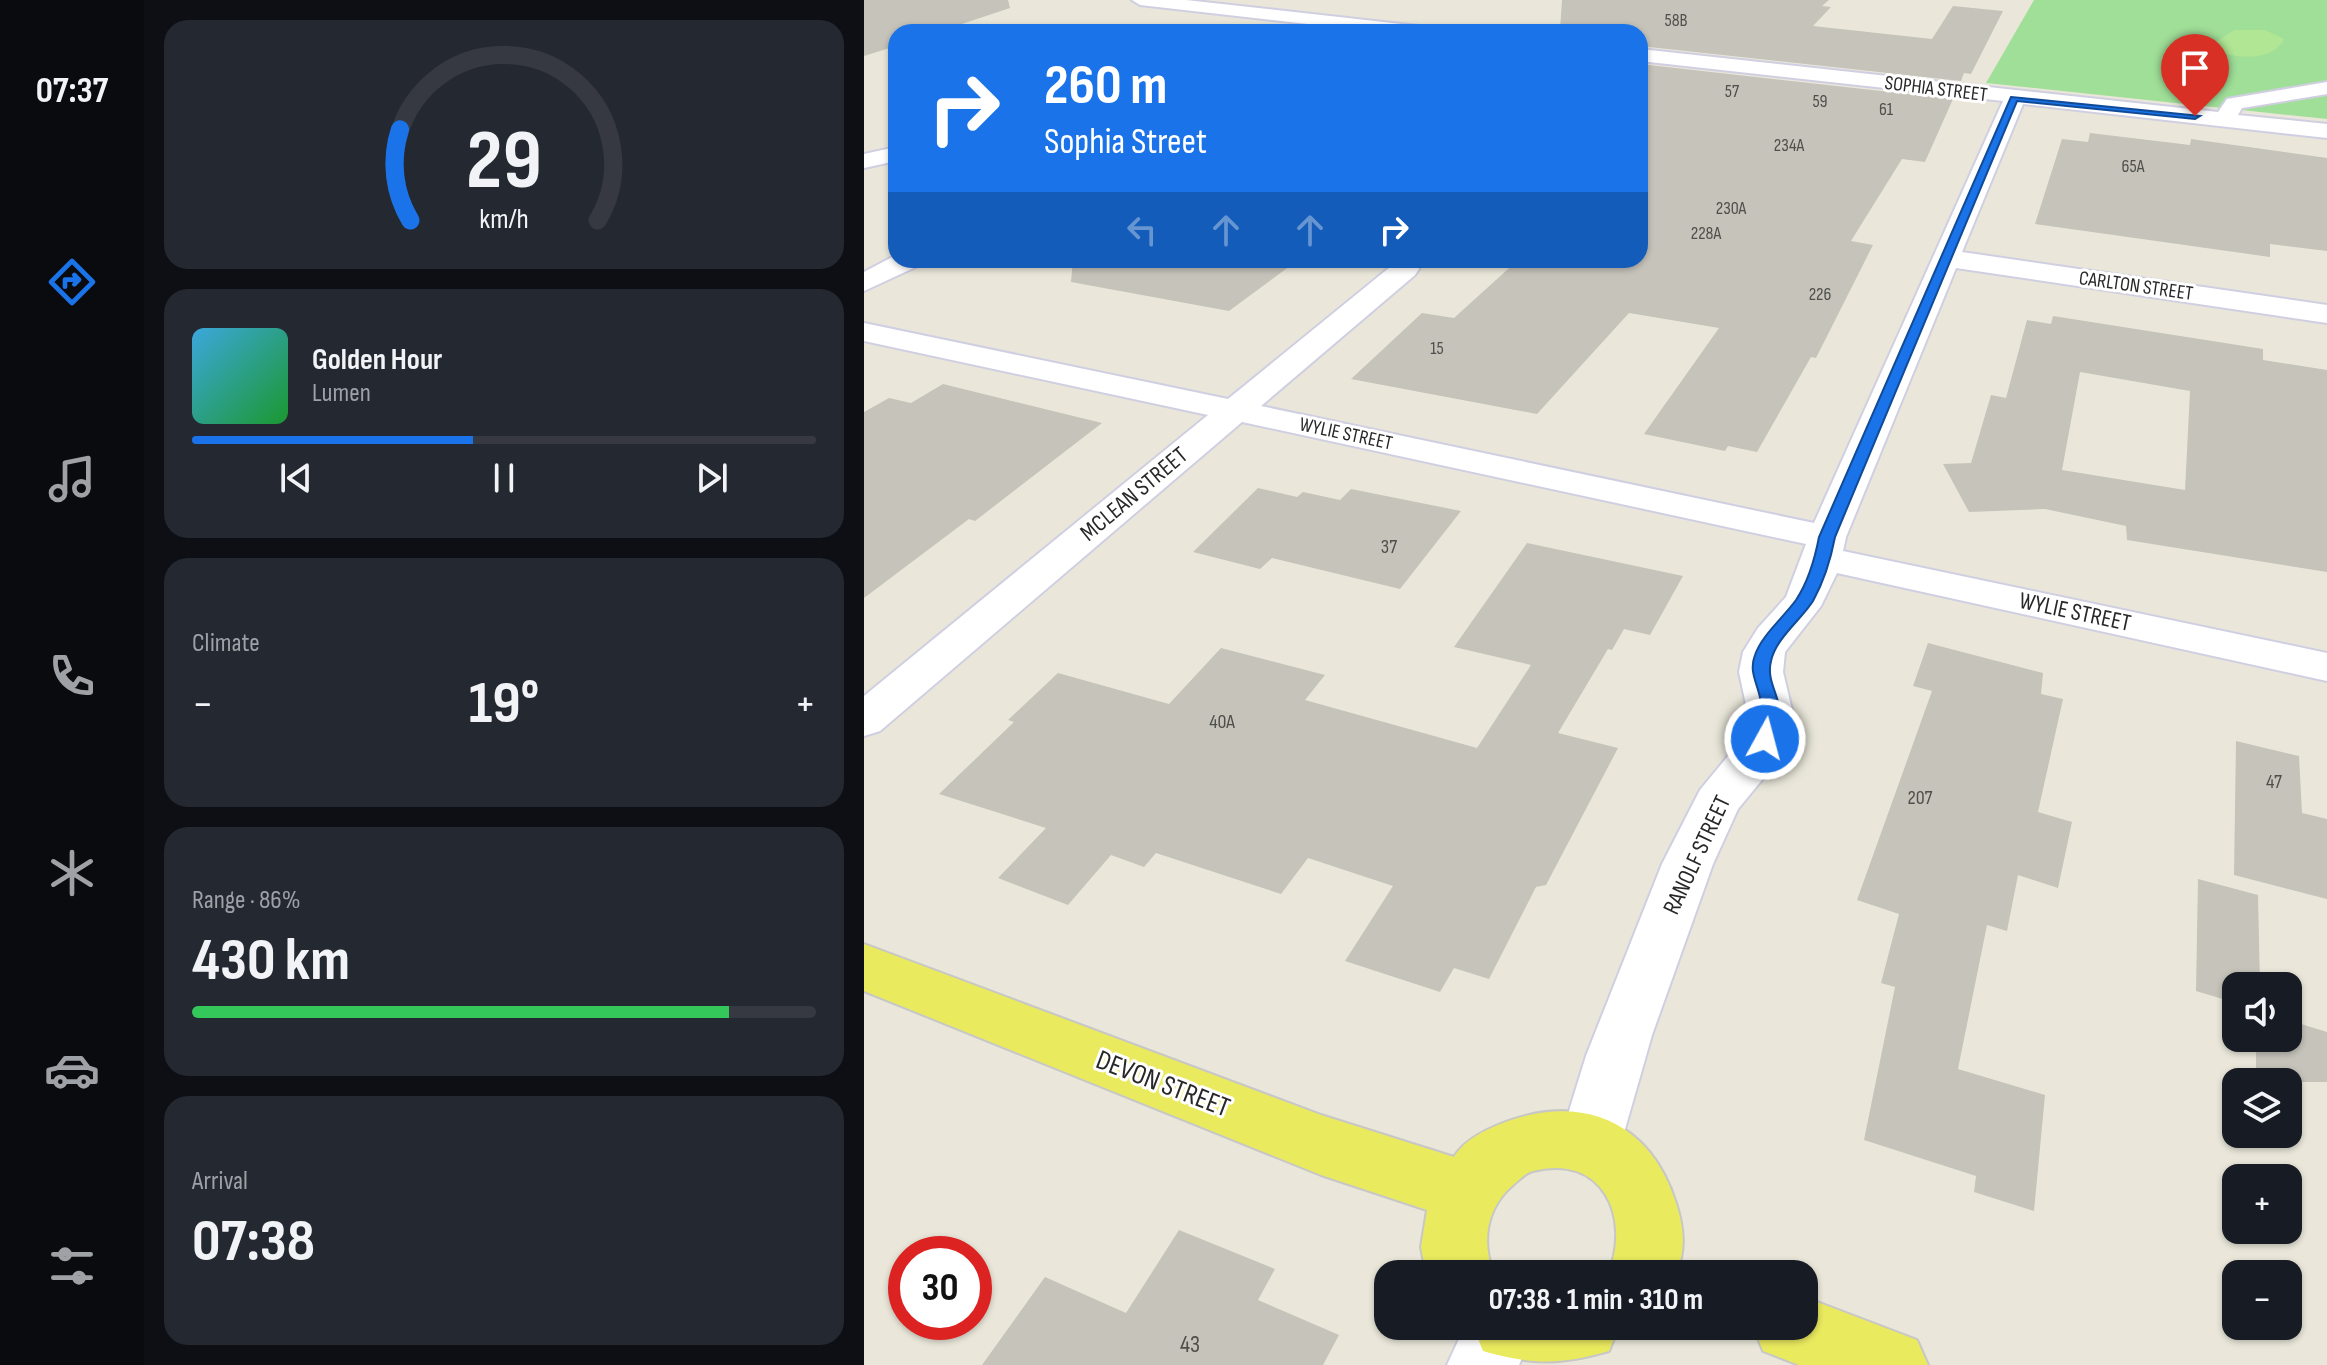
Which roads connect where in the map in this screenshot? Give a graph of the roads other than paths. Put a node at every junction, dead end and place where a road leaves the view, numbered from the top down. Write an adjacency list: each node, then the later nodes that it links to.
1 (1140, 0): 2 (street)
2 (1356, 24)
3 (1648, 56): 5 (street, SOPHIA STREET)
4 (2327, 88): 6 (street)
5 (2014, 99): 6 (street, SOPHIA STREET); 10 (street, RANOLF STREET)
6 (2229, 120): 7 (street, SOPHIA STREET)
7 (2327, 131)
8 (888, 156): 9 (street)
9 (864, 161)
10 (1945, 258): 14 (street, CARLTON STREET); 17 (street, RANOLF STREET)
11 (893, 268): 13 (street)
12 (1405, 269): 16 (street, MCLEAN STREET)
13 (864, 283)
14 (2327, 314)
15 (864, 332): 16 (street, WYLIE STREET)
16 (1234, 410): 17 (street, WYLIE STREET); 19 (street, MCLEAN STREET)
17 (1825, 547): 18 (street, WYLIE STREET); 21 (street, RANOLF STREET)
18 (2327, 667)
19 (864, 720)
20 (864, 967): 22 (main road, DEVON STREET)
21 (1590, 1143): 22 (main road); 24 (main road)
22 (1466, 1192): 23 (main road)
23 (1457, 1260)
24 (1649, 1260)
25 (1818, 1337): 28 (main road)
26 (1495, 1340): 27 (street)
27 (1483, 1365)
28 (1892, 1365)

